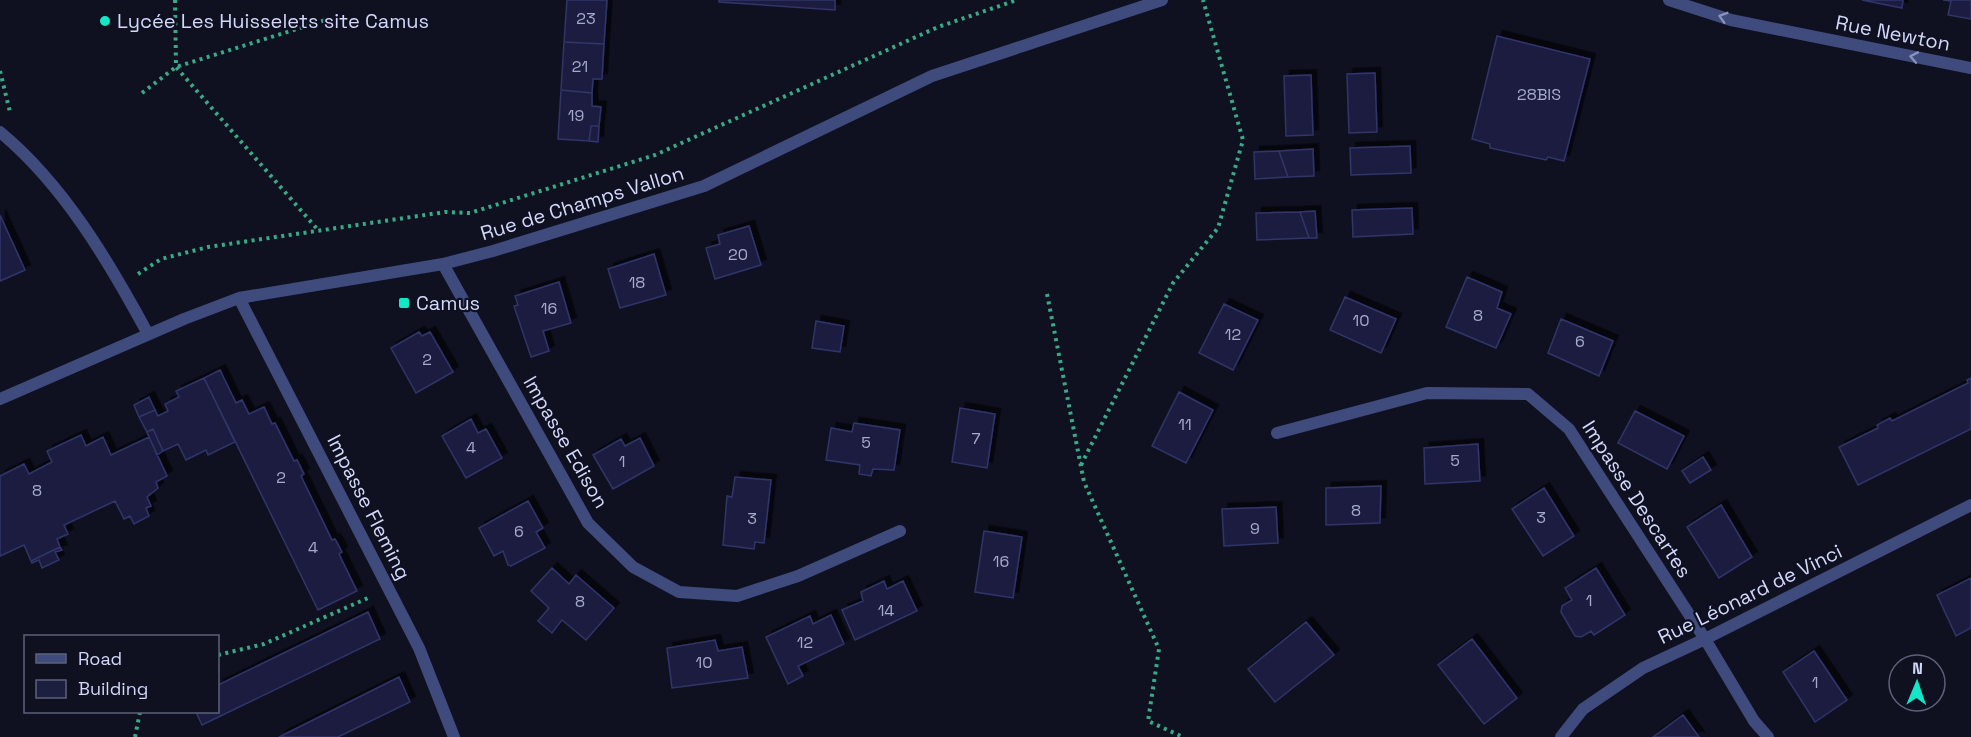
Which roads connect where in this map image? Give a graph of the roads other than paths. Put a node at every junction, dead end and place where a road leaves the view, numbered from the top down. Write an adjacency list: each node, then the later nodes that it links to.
1 (1162, 0): 5 (street, Rue de Champs Vallon)
2 (1669, 0): 3 (street, Rue Newton, one-way to 2)
3 (1971, 68)
4 (0, 132): 7 (street)
5 (443, 264): 6 (street, Rue de Champs Vallon); 11 (street, Impasse Edison)
6 (239, 298): 7 (street, Rue de Champs Vallon); 13 (street, Impasse Fleming)
7 (148, 334): 8 (street, Rue de Champs Vallon)
8 (0, 399)
9 (1276, 434): 12 (street, Impasse Descartes)
10 (1971, 505): 12 (street, Rue Léonard de Vinci)
11 (900, 531)
12 (1705, 639): 14 (street, Rue Léonard de Vinci); 15 (street, Impasse Descartes)
13 (454, 737)
14 (1561, 737)
15 (1768, 737)

